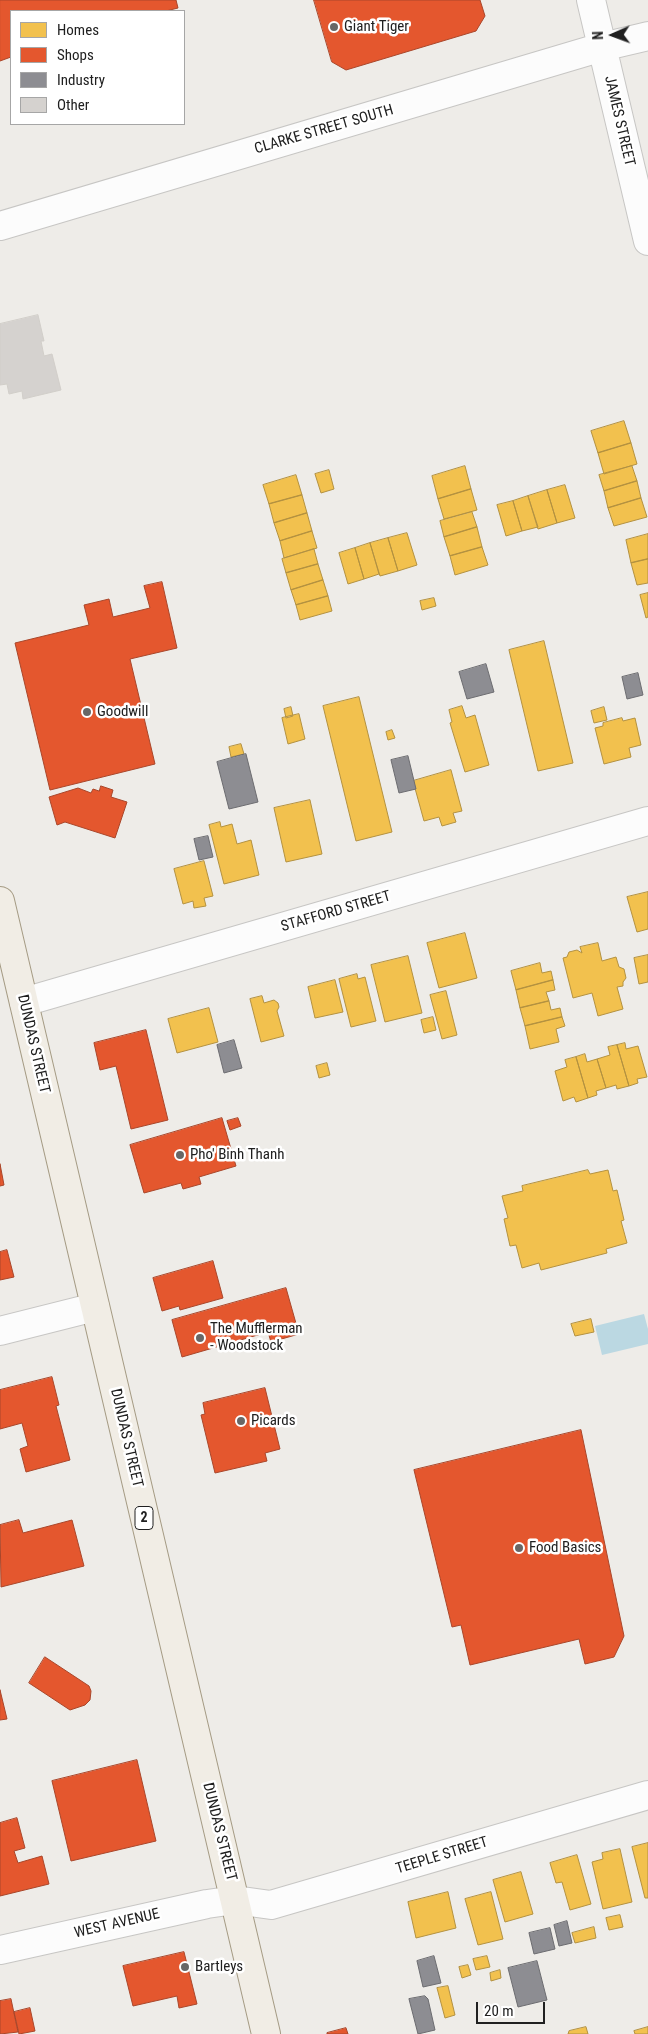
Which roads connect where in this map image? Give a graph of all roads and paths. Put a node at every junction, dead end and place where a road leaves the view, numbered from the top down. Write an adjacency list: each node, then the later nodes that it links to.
1 (591, 0): 3 (street, JAMES STREET)
2 (648, 36): 3 (street, CLARKE STREET SOUTH)
3 (602, 47): 4 (street, CLARKE STREET SOUTH); 5 (street, JAMES STREET)
4 (0, 226)
5 (648, 241)
6 (648, 821): 8 (street, STAFFORD STREET)
7 (0, 901): 8 (main road, DUNDAS STREET / 2)
8 (24, 1002): 9 (main road, DUNDAS STREET / 2)
9 (95, 1307): 10 (street); 12 (main road, DUNDAS STREET / 2)
10 (0, 1331)
11 (648, 1794): 12 (street, TEEPLE STREET)
12 (235, 1900): 13 (street, WEST AVENUE); 14 (main road, DUNDAS STREET / 2)
13 (0, 1950)
14 (266, 2034)

